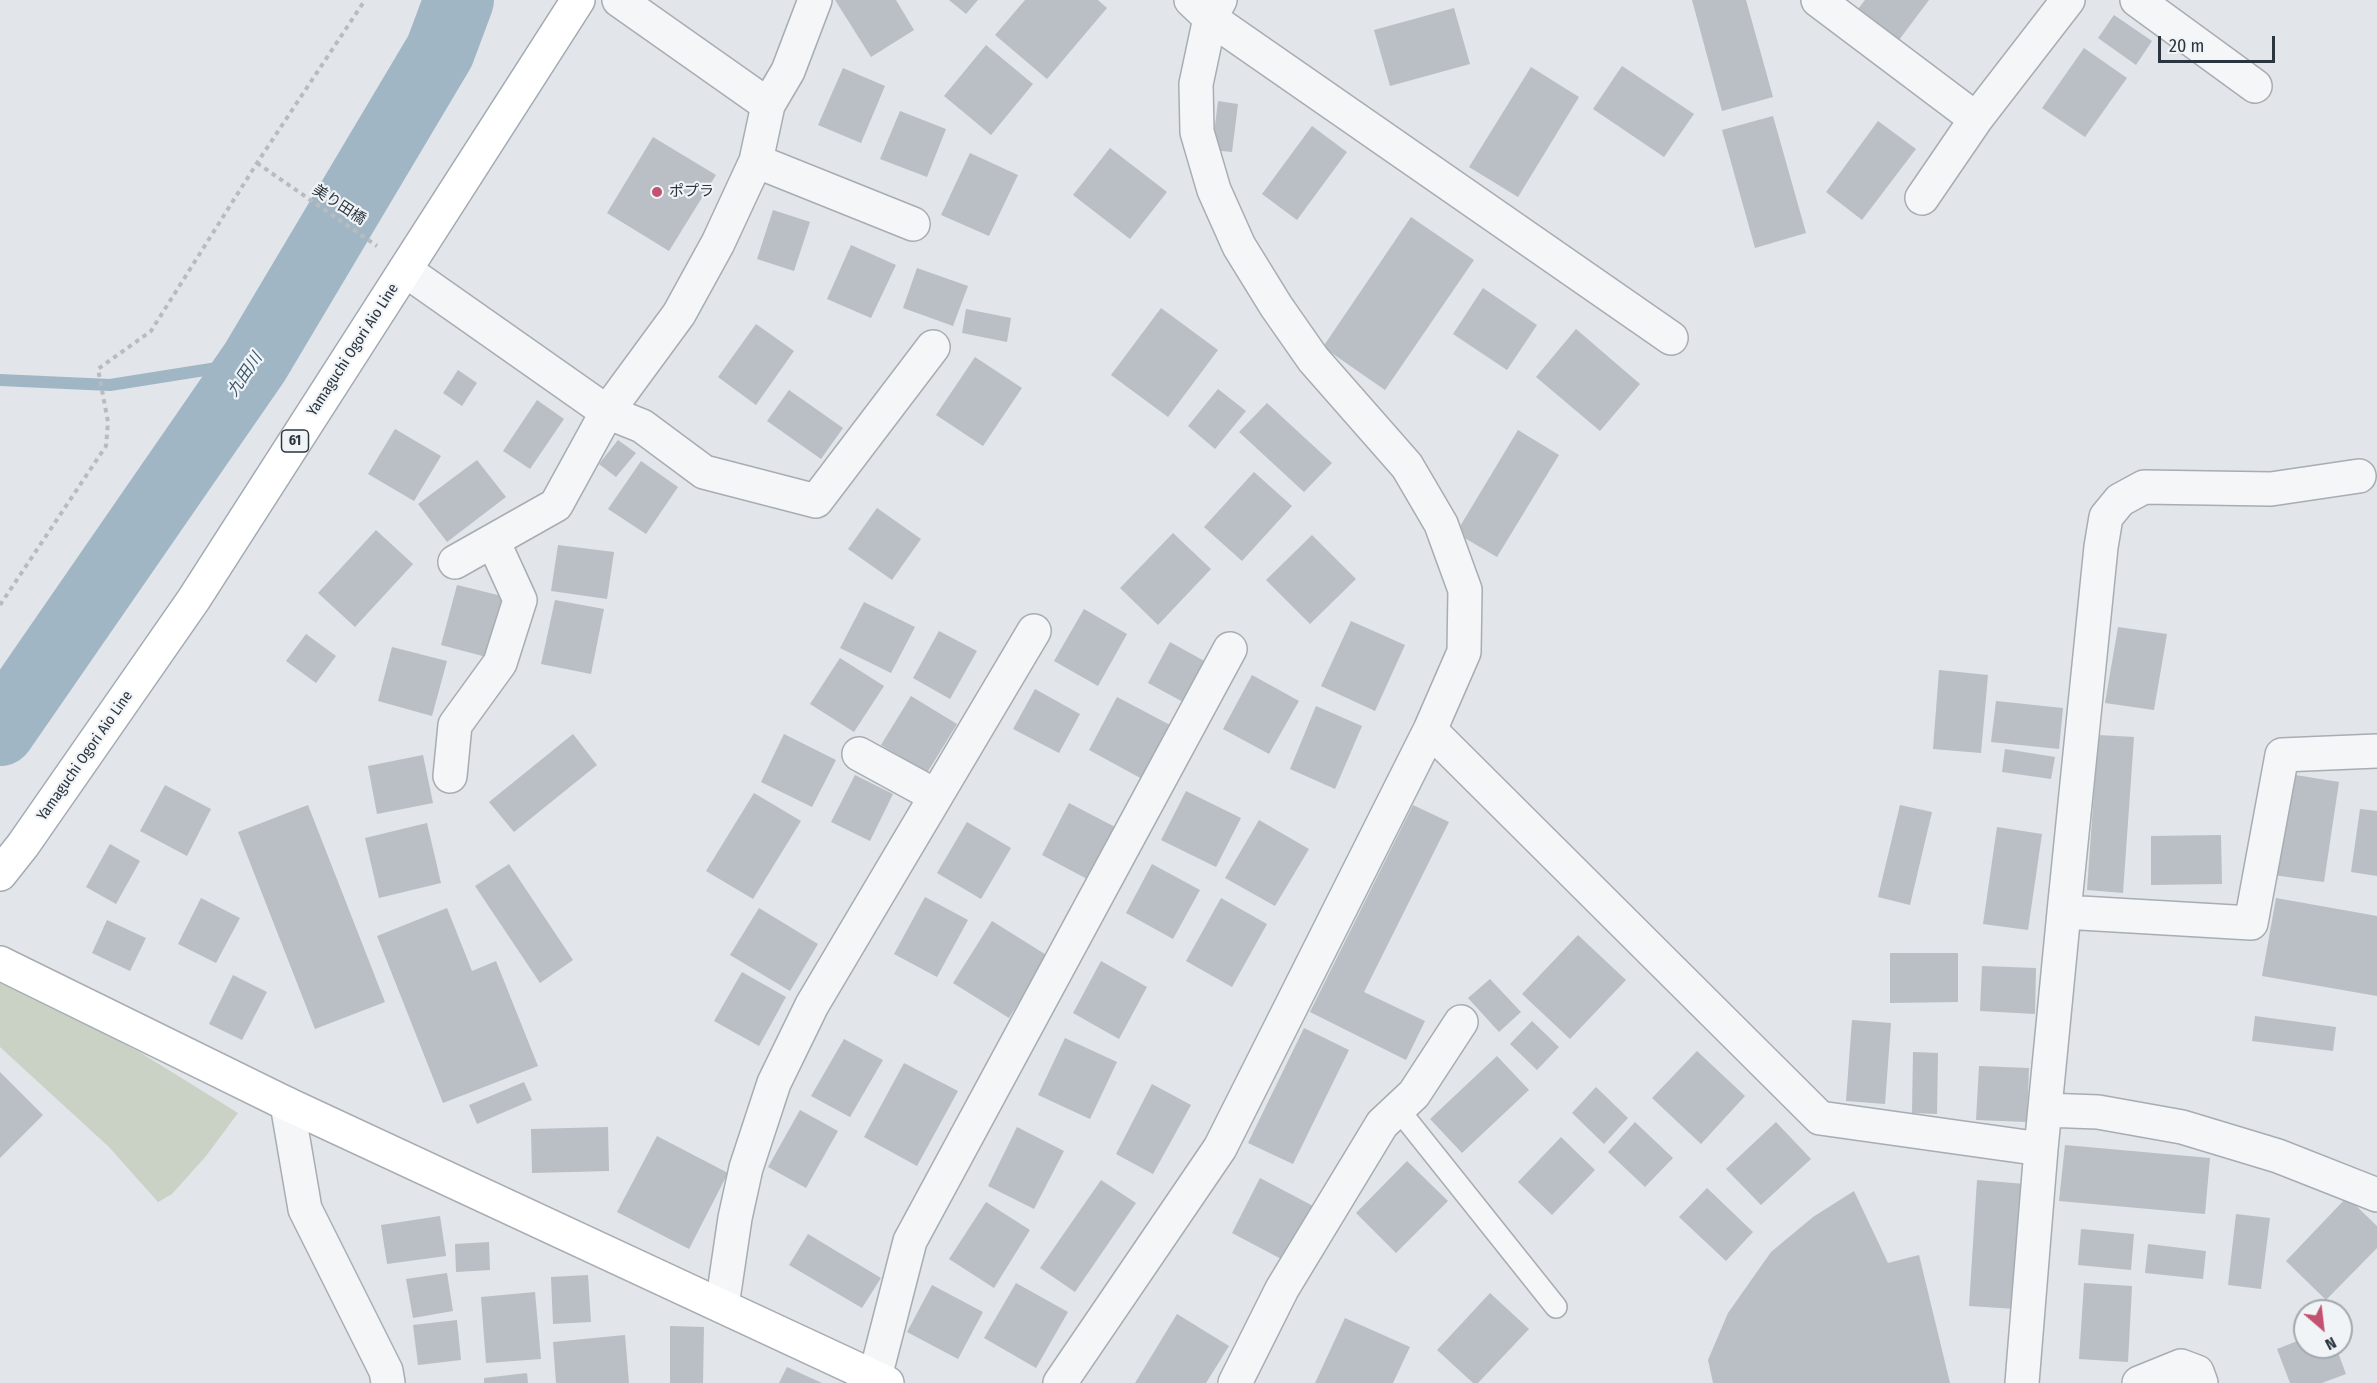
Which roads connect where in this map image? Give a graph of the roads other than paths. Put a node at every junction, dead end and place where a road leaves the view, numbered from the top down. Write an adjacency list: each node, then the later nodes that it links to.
1 (578, 0): 14 (main road, Yamaguchi Ogori Aio Line / 61)
2 (619, 0): 9 (street)
3 (815, 0): 9 (street)
4 (1818, 0): 10 (street)
5 (2068, 0): 10 (street)
6 (2138, 0): 8 (street)
7 (1207, 6): 15 (street); 23 (street)
8 (2255, 86)
9 (768, 105): 11 (street)
10 (1976, 119): 12 (street)
11 (756, 161): 13 (street); 17 (street)
12 (1922, 198)
13 (913, 224)
14 (405, 270): 17 (street); 28 (main road, Yamaguchi Ogori Aio Line / 61)
15 (1671, 338)
16 (933, 347): 17 (street)
17 (607, 412): 19 (street)
18 (2359, 476): 29 (street)
19 (493, 541): 20 (street); 26 (street)
20 (455, 562)
21 (1034, 631): 27 (street)
22 (1230, 649): 39 (street)
23 (1430, 730): 35 (street); 41 (street)
24 (2377, 751): 29 (street)
25 (859, 754): 27 (street)
26 (450, 776)
27 (936, 796): 37 (street)
28 (0, 874)
29 (2064, 912): 34 (street)
30 (0, 963): 32 (main road)
31 (1461, 1022): 33 (street)
32 (287, 1104): 37 (main road); 40 (street)
33 (1398, 1109): 38 (lane); 42 (street)
34 (2045, 1110): 35 (street); 36 (street)
35 (2041, 1149): 43 (street)
36 (2377, 1195)
37 (722, 1306): 39 (main road)
38 (1556, 1307)
39 (881, 1380)
40 (388, 1383)
41 (1060, 1383)
42 (1235, 1383)
43 (2022, 1383)
44 (2139, 1383): 45 (street)
45 (2201, 1383)

